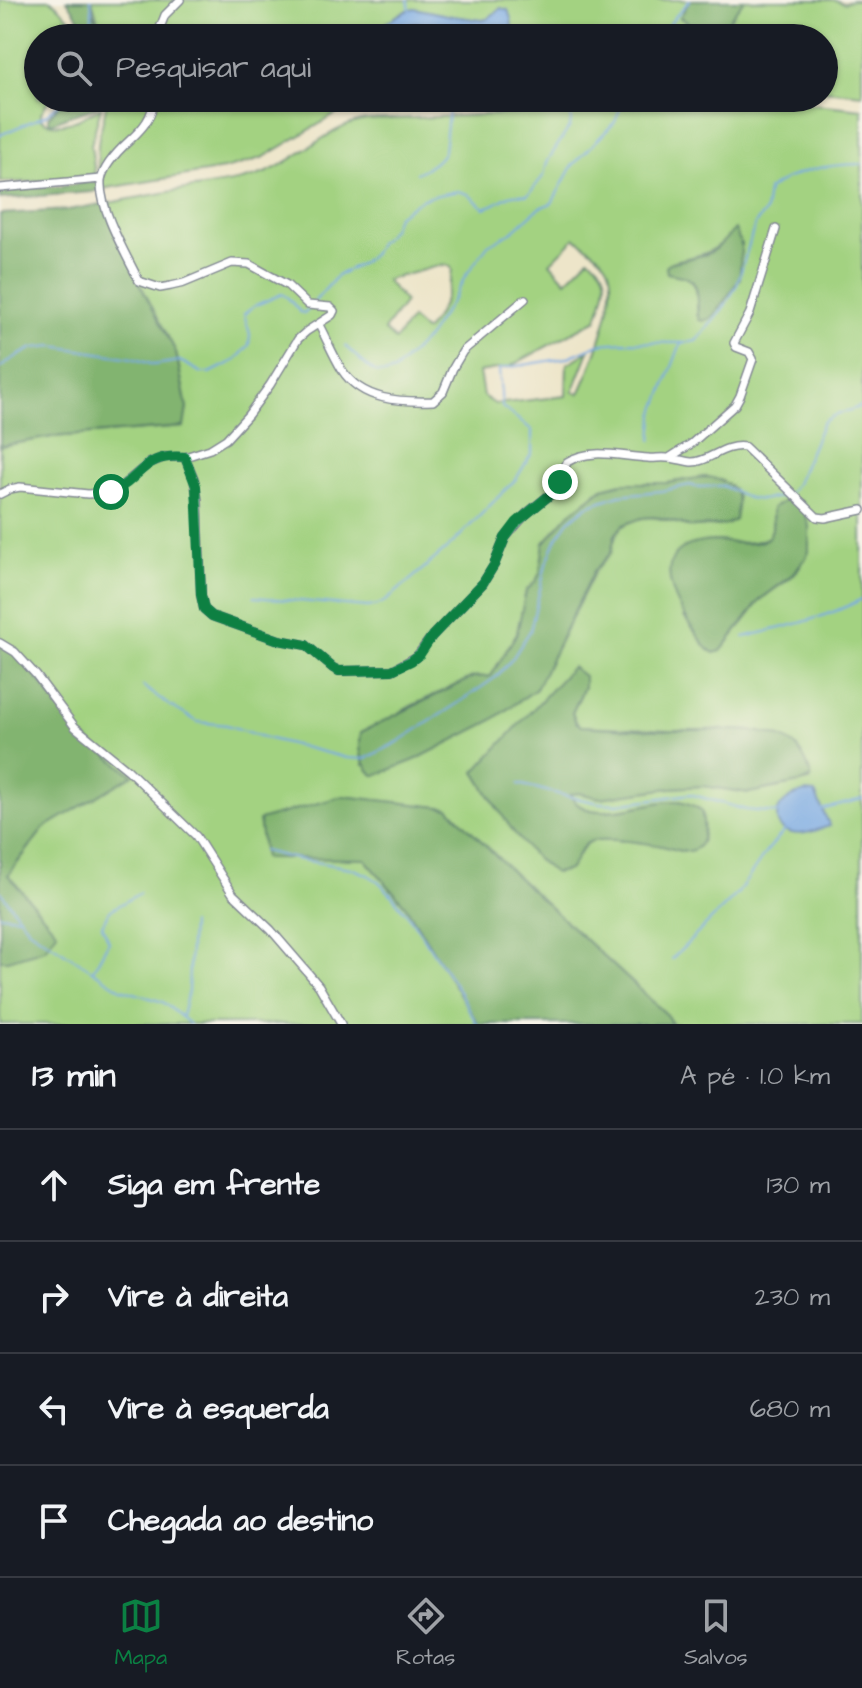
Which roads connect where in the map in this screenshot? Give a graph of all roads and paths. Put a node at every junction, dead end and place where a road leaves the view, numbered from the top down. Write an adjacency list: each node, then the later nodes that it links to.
1 (180, 0): 2 (street)
2 (161, 24)
3 (152, 112): 4 (street)
4 (101, 179): 5 (street); 8 (street)
5 (0, 188)
6 (776, 229): 10 (street)
7 (525, 299): 8 (street)
8 (319, 325): 9 (street)
9 (185, 457): 10 (street); 11 (street)
10 (669, 458): 12 (street)
11 (0, 494)
12 (862, 510)
13 (0, 643): 14 (street)
14 (341, 1024)

